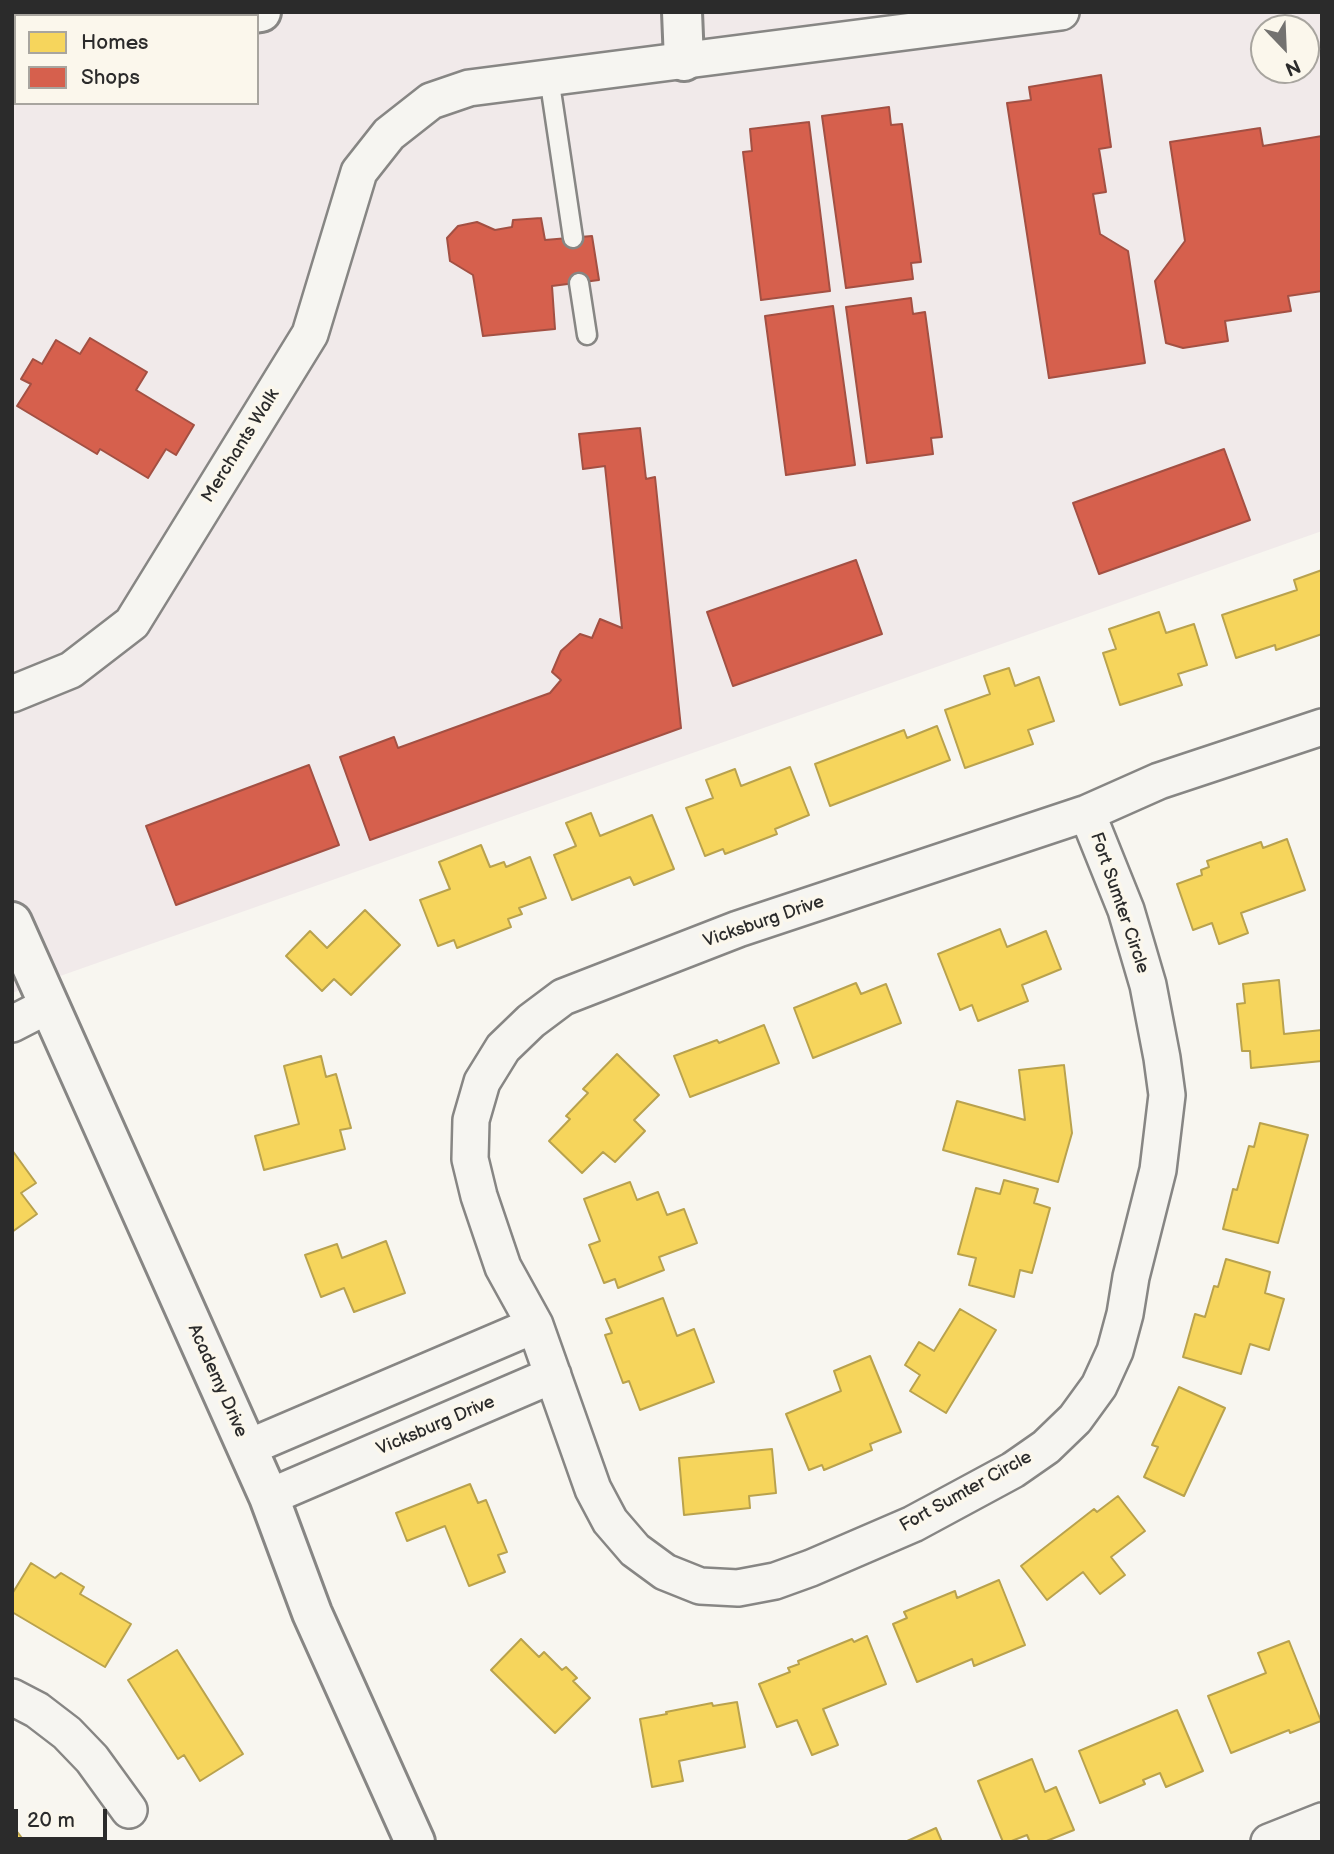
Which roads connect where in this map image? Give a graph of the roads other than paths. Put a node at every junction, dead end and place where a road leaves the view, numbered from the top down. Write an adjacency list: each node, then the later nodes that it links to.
1 (682, 12): 3 (main road)
2 (1061, 12): 3 (street, Merchants Walk)
3 (684, 61): 4 (street, Merchants Walk)
4 (549, 78): 5 (lane); 8 (street, Merchants Walk)
5 (573, 238)
6 (579, 283): 7 (lane)
7 (587, 335)
8 (12, 694)
9 (1322, 727): 10 (street, Vicksburg Drive)
10 (1087, 813): 14 (street, Vicksburg Drive); 15 (street, Fort Sumter Circle)
11 (12, 922): 12 (main road, Academy Drive)
12 (49, 1005): 13 (street); 16 (main road, Academy Drive)
13 (12, 1024)
14 (535, 1325): 15 (street, Vicksburg Drive); 16 (street)
15 (553, 1375): 17 (street, Vicksburg Drive)
16 (247, 1448): 17 (main road, Academy Drive)
17 (270, 1497): 21 (main road, Academy Drive)
18 (12, 1697): 19 (street)
19 (129, 1811)
20 (1322, 1821): 22 (street)
21 (415, 1842)
22 (1269, 1842)

